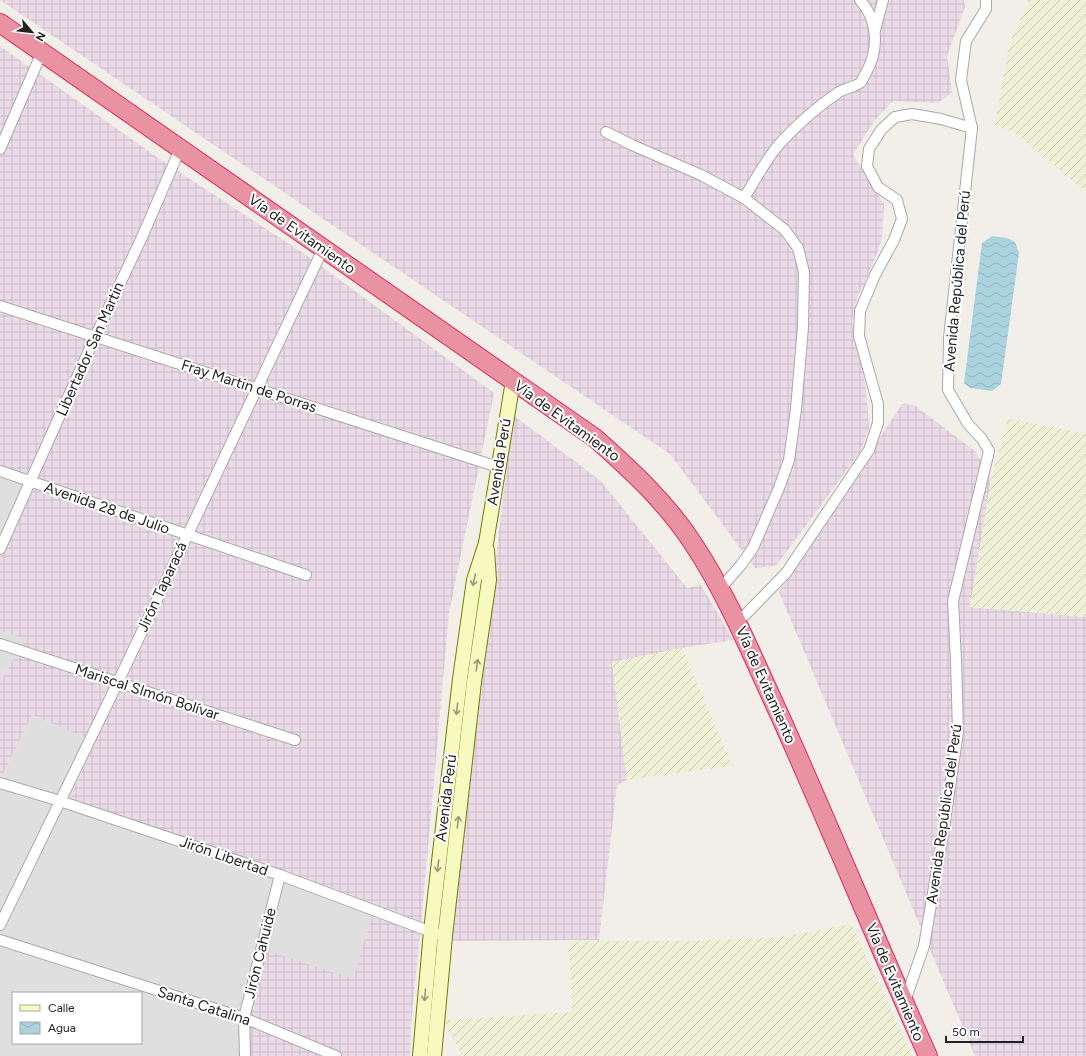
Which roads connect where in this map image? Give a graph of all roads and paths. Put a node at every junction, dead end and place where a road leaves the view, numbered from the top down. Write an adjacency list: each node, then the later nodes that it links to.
1 (860, 0): 5 (street)
2 (883, 0): 5 (street)
3 (986, 0): 7 (street, Avenida República del Perú)
4 (0, 23): 6 (highway, Vía de Evitamiento)
5 (875, 30): 11 (street)
6 (42, 52): 9 (street); 10 (highway, Vía de Evitamiento)
7 (972, 128): 25 (street); 36 (street, Avenida República del Perú)
8 (606, 132): 11 (street)
9 (0, 148)
10 (180, 149): 12 (highway, Vía de Evitamiento); 14 (street, Libertador San Martin)
11 (744, 198): 24 (street)
12 (323, 249): 15 (highway, Vía de Evitamiento); 16 (street, Jirón Taparacá)
13 (0, 306): 14 (street, Fray Martin de Porras)
14 (95, 337): 16 (street, Fray Martin de Porras); 19 (street, Libertador San Martin)
15 (513, 382): 17 (main road, Avenida Perú); 24 (highway, Vía de Evitamiento)
16 (256, 389): 17 (street, Fray Martin de Porras); 20 (street, Jirón Taparacá)
17 (498, 466): 21 (main road, Avenida Perú)
18 (0, 471): 19 (street, Avenida 28 de Julio)
19 (31, 482): 20 (street, Avenida 28 de Julio); 22 (street, Libertador San Martin)
20 (187, 535): 23 (street, Avenida 28 de Julio); 27 (street, Jirón Taparacá)
21 (486, 543): 33 (main road, Avenida Perú, one-way to 33); 34 (main road, Avenida Perú, one-way to 21)
22 (0, 549)
23 (306, 575)
24 (720, 589): 25 (highway, Vía de Evitamiento)
25 (737, 619): 36 (highway, Vía de Evitamiento)
26 (0, 644): 27 (street, Mariscal SImón Bolívar)
27 (118, 682): 28 (street, Mariscal SImón Bolívar); 30 (street, Jirón Taparacá)
28 (295, 740)
29 (0, 783): 30 (street, Jirón Libertad)
30 (60, 801): 31 (street, Jirón Libertad); 32 (street, Jirón Taparacá)
31 (280, 875): 33 (street, Jirón Libertad); 37 (street, Jirón Cahuide)
32 (0, 925)
33 (431, 932): 34 (street, Jirón Libertad); 40 (main road, Avenida Perú, one-way to 40)
34 (445, 936): 41 (main road, Avenida Perú)
35 (0, 940): 37 (street, Santa Catalina)
36 (904, 1004): 42 (highway, Vía de Evitamiento)
37 (244, 1018): 38 (street, Jirón Cahuide); 39 (street, Santa Catalina)
38 (245, 1056)
39 (336, 1056)
40 (420, 1056)
41 (434, 1056)
42 (928, 1056)

